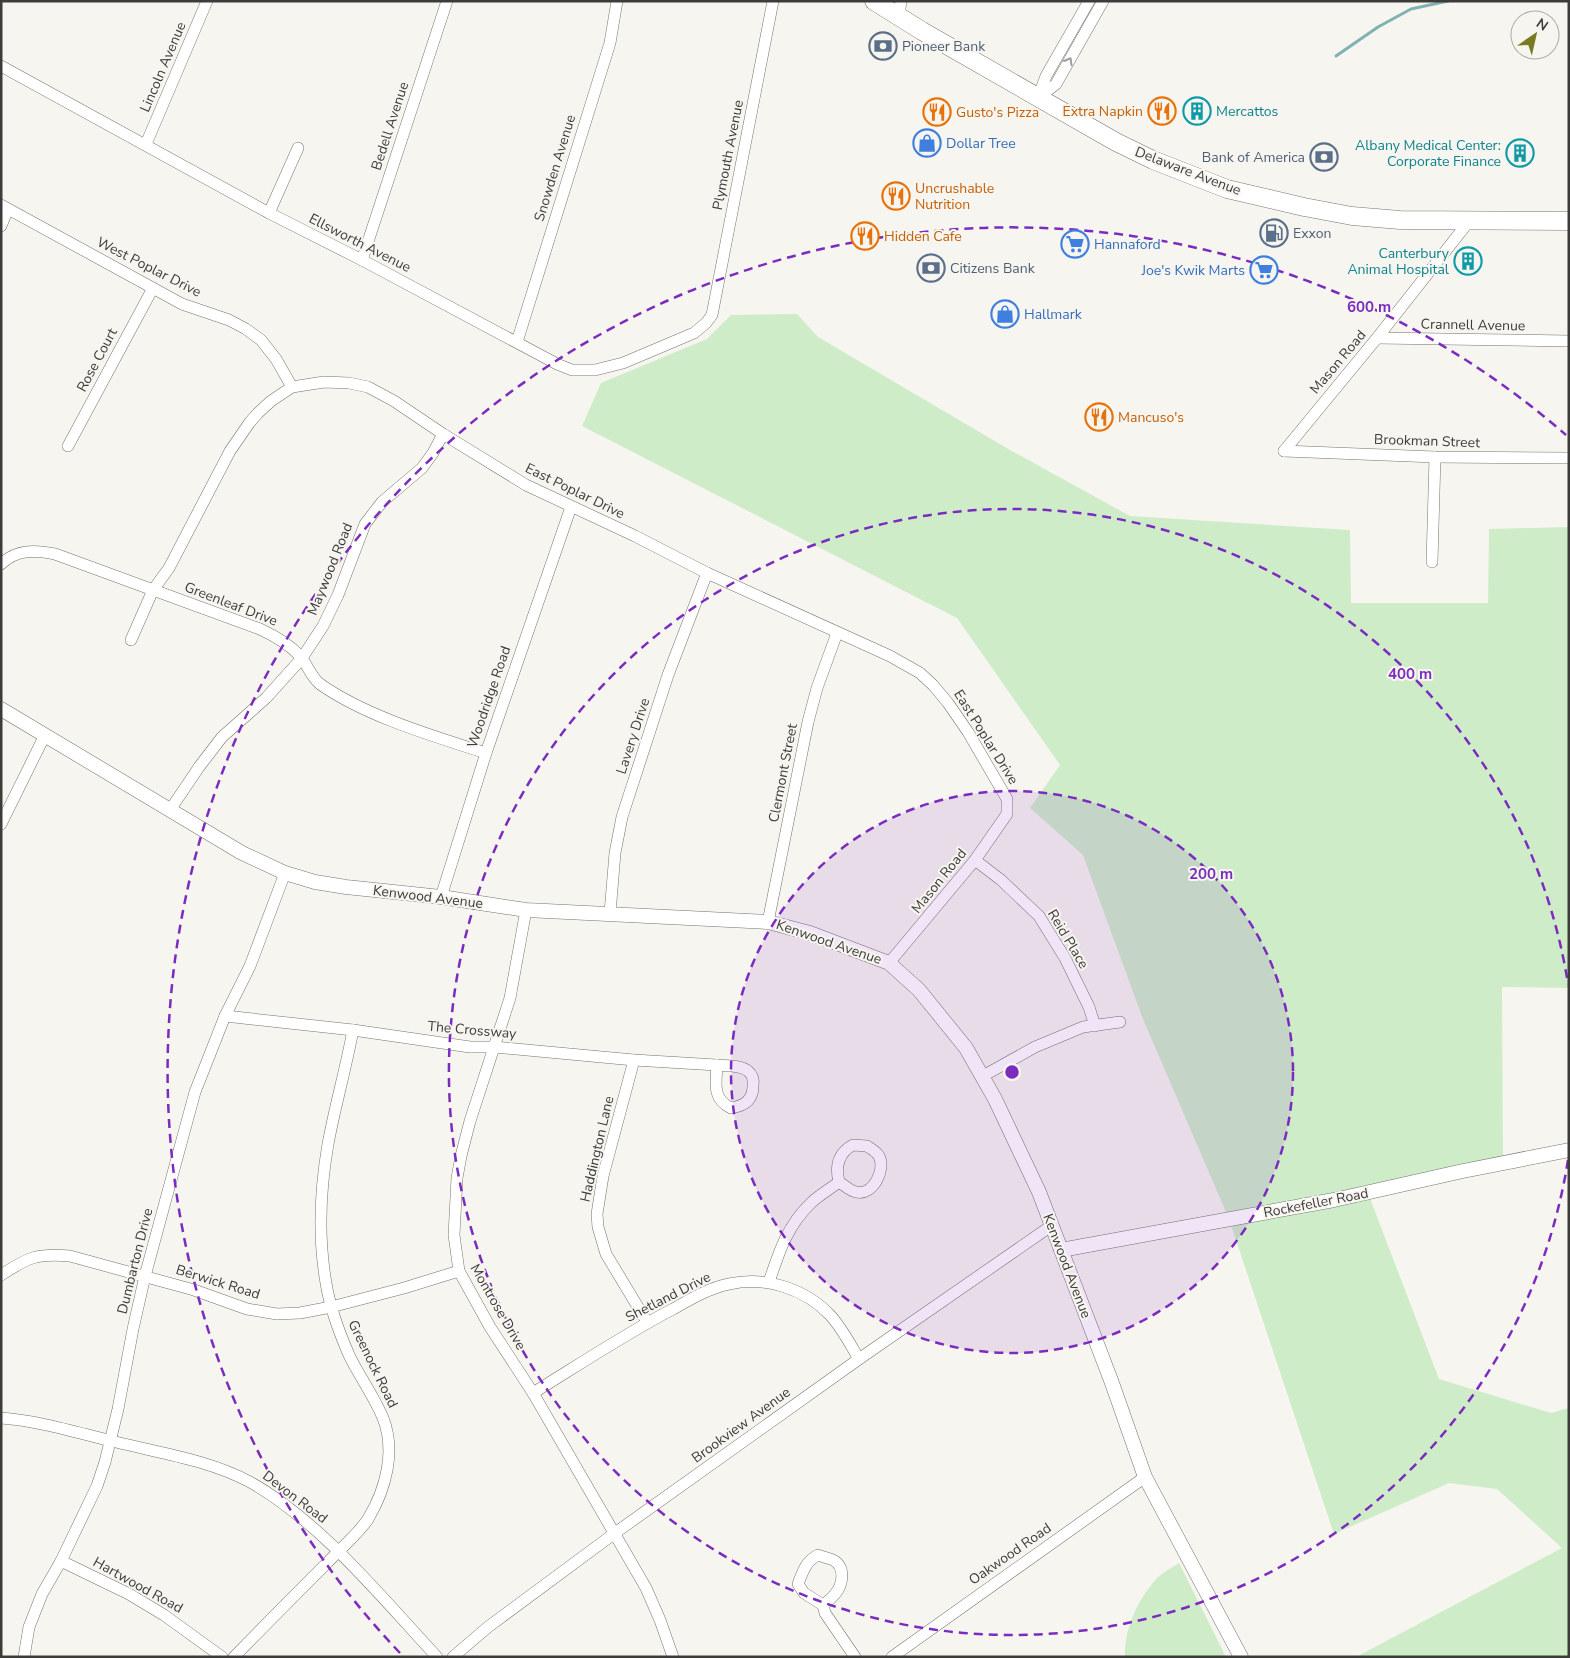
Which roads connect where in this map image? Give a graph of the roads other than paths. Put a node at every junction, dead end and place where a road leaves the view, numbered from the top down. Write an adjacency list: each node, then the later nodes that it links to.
1 (207, 1): 11 (street, Lincoln Avenue)
2 (447, 1): 18 (street, Bedell Avenue)
3 (617, 1): 23 (street, Snowden Avenue)
4 (773, 1): 20 (street, Plymouth Avenue)
5 (874, 1): 8 (main road, Delaware Avenue)
6 (1089, 1): 10 (street)
7 (1103, 1): 10 (street, one-way to 7)
8 (900, 9): 10 (main road, Delaware Avenue)
9 (1, 66): 11 (street, Ellsworth Avenue)
10 (1038, 98): 15 (main road, Delaware Avenue)
11 (146, 144): 14 (street, Ellsworth Avenue)
12 (298, 148): 14 (street)
13 (5, 207): 17 (street); 19 (street, West Poplar Drive)
14 (269, 213): 18 (street, Ellsworth Avenue)
15 (1470, 220): 16 (main road, Delaware Avenue); 21 (street, Mason Road)
16 (1569, 221)
17 (1, 226)
18 (362, 260): 23 (street, Ellsworth Avenue)
19 (153, 288): 24 (street, West Poplar Drive); 26 (street, Rose Court)
20 (712, 315): 23 (street, Ellsworth Avenue)
21 (1377, 338): 22 (street, Crannell Avenue); 27 (street, Mason Road)
22 (1569, 341)
23 (517, 342)
24 (292, 387): 25 (street, East Poplar Drive); 34 (street, East Poplar Drive)
25 (443, 434): 30 (street, East Poplar Drive); 37 (street, Maywood Road)
26 (68, 446)
27 (1284, 451): 28 (street, Brookman Street)
28 (1435, 457): 29 (street, Brookman Street); 31 (street)
29 (1569, 458)
30 (571, 507): 33 (street, East Poplar Drive); 40 (street, Woodridge Road)
31 (1432, 562)
32 (1, 564): 34 (street, Greenleaf Drive)
33 (707, 573): 35 (street, East Poplar Drive); 48 (street, Lavery Drive)
34 (153, 590): 36 (street, East Poplar Drive); 37 (street, Greenleaf Drive)
35 (837, 633): 42 (street, East Poplar Drive); 49 (street, Clermont Street)
36 (131, 640)
37 (302, 658): 40 (street, Greenleaf Drive); 41 (street, Maywood Road)
38 (1, 709): 39 (street, Kenwood Avenue)
39 (45, 735): 41 (street, Kenwood Avenue); 43 (street)
40 (486, 753): 46 (street, Woodridge Road)
41 (170, 810): 45 (street, Kenwood Avenue)
42 (1007, 814): 44 (street, Mason Road)
43 (1, 824)
44 (975, 860): 50 (street, Mason Road); 53 (street, Reid Place)
45 (285, 873): 46 (street, Kenwood Avenue); 51 (street, Dumbarton Drive)
46 (441, 898): 47 (street, Kenwood Avenue)
47 (526, 910): 48 (street, Kenwood Avenue); 55 (street, Montrose Drive)
48 (610, 914): 49 (street, Kenwood Avenue)
49 (768, 922): 50 (street, Kenwood Avenue)
50 (889, 963): 58 (street, Kenwood Avenue)
51 (225, 1016): 54 (street, The Crossway); 65 (street, Dumbarton Drive)
52 (1120, 1022): 53 (street)
53 (1095, 1026): 58 (street)
54 (353, 1030): 55 (street, The Crossway); 67 (street, Greenock Road)
55 (495, 1047): 56 (street, The Crossway); 63 (street, Montrose Drive)
56 (634, 1060): 57 (street, The Crossway); 68 (street, Haddington Lane)
57 (717, 1065)
58 (982, 1076): 61 (street, Kenwood Avenue)
59 (1569, 1150): 62 (street, Rockefeller Road)
60 (839, 1182): 60 (street); 66 (street)
61 (1051, 1226): 62 (street, Kenwood Avenue); 69 (street, Brookview Avenue)
62 (1061, 1250): 73 (street, Kenwood Avenue)
63 (459, 1271): 67 (street, Berwick Road); 70 (street, Montrose Drive)
64 (1, 1275): 65 (street, Berwick Road)
65 (146, 1276): 67 (street, Berwick Road); 72 (street, Dumbarton Drive)
66 (769, 1282): 68 (street, Shetland Drive); 69 (street, Shetland Drive)
67 (331, 1307): 75 (street, Greenock Road)
68 (647, 1322): 70 (street, Shetland Drive)
69 (859, 1359): 74 (street, Brookview Avenue)
70 (533, 1393): 74 (street, Montrose Drive)
71 (1, 1418): 72 (street, Devon Road)
72 (110, 1441): 75 (street, Devon Road); 76 (street, Dumbarton Drive)
73 (1145, 1476): 85 (street, Oakwood Road); 86 (street, Kenwood Avenue)
74 (615, 1533): 82 (street, Brookview Avenue); 83 (street, Montrose Drive)
75 (338, 1551): 80 (street, Greenock Road); 81 (street, Devon Road)
76 (61, 1561): 78 (street, Dumbarton Drive); 79 (street, Hartwood Road)
77 (824, 1605): 84 (street)
78 (24, 1657)
79 (222, 1657)
80 (234, 1657)
81 (437, 1657)
82 (453, 1657)
83 (673, 1657)
84 (855, 1657)
85 (892, 1657)
86 (1241, 1657)

